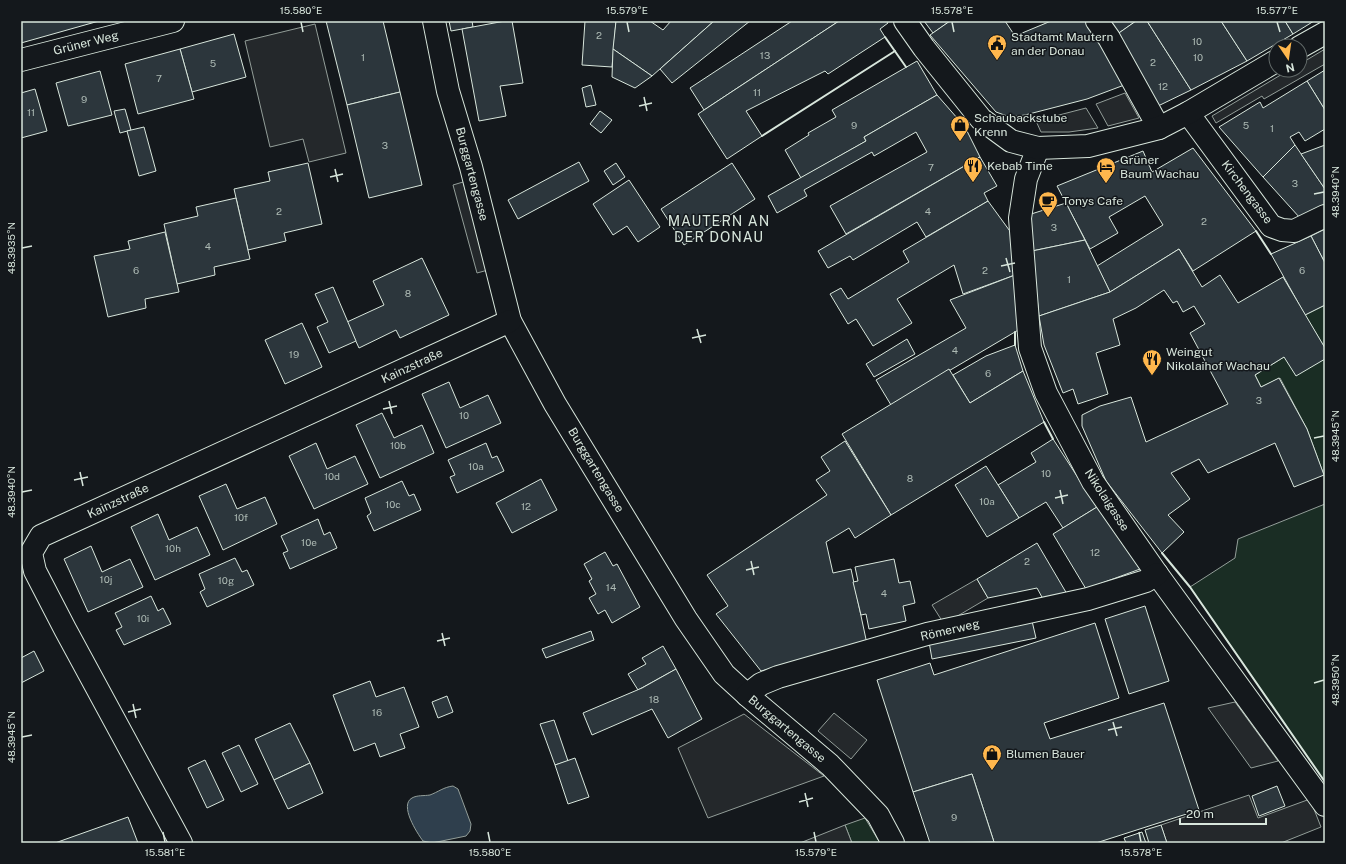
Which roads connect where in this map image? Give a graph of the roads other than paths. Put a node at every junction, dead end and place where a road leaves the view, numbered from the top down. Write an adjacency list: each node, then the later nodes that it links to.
1 (174, 21): 7 (street, Grüner Weg)
2 (434, 21): 13 (street, Burggartengasse)
3 (905, 21): 11 (street)
4 (1097, 21): 10 (street)
5 (1325, 32): 6 (street)
6 (1308, 42)
7 (21, 60)
8 (1268, 66): 9 (street)
9 (1188, 113): 10 (street); 12 (street, Kirchengasse)
10 (1159, 128): 11 (street)
11 (1038, 148): 14 (street, Nikolaigasse)
12 (1325, 216)
13 (510, 321): 15 (street, Burggartengasse); 17 (street, Kainzstraße)
14 (1157, 574): 15 (street, Römerweg); 16 (street, Nikolaigasse)
15 (747, 696): 18 (street, Burggartengasse)
16 (1325, 805)
17 (181, 843)
18 (893, 843)

